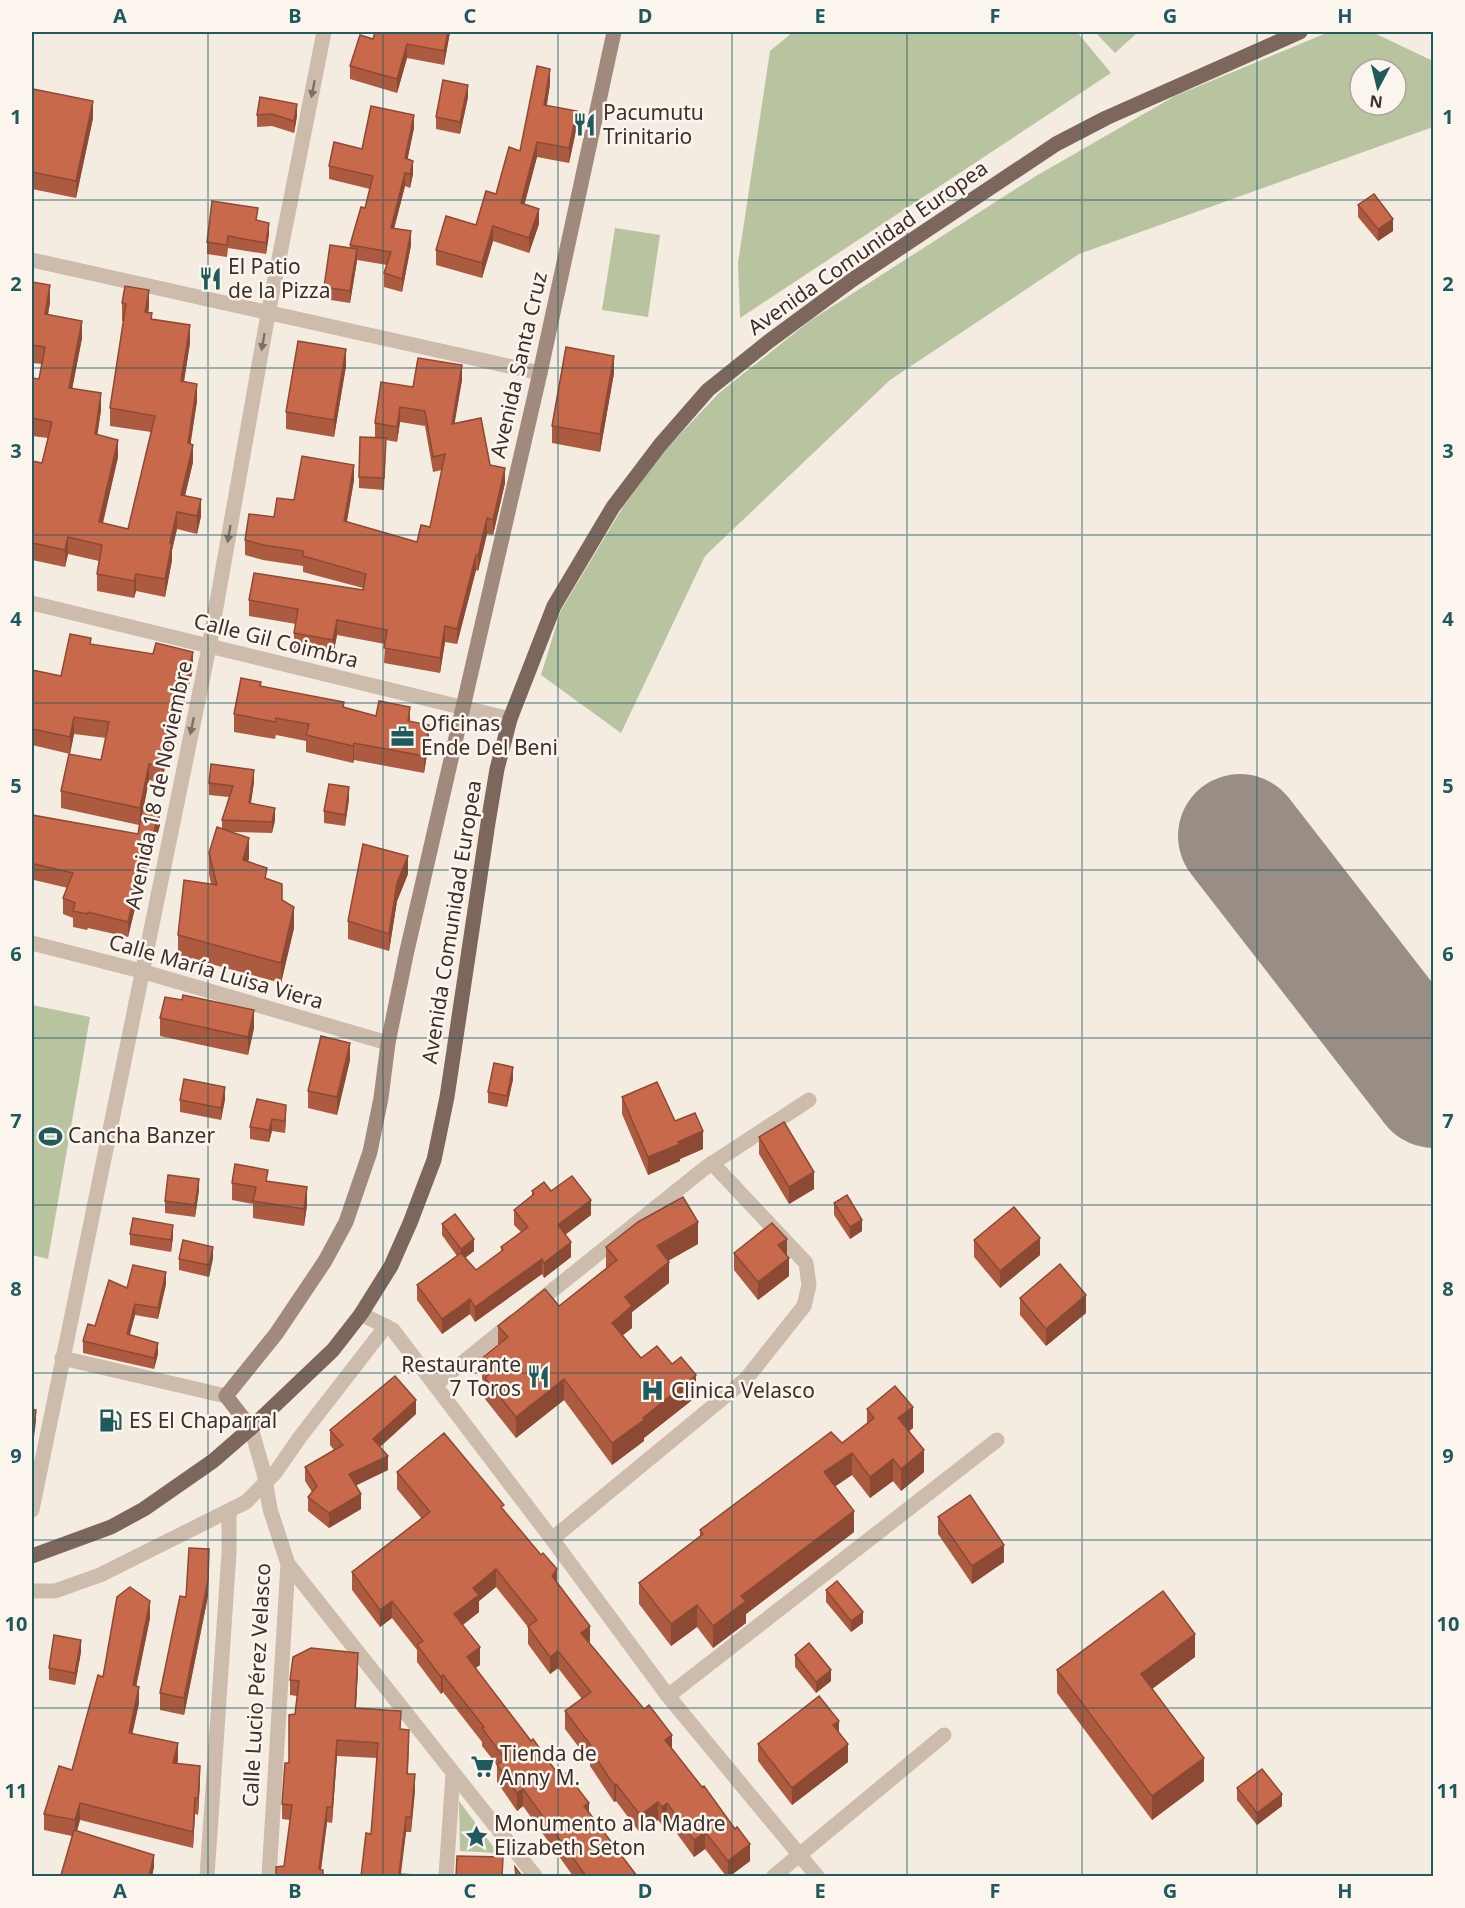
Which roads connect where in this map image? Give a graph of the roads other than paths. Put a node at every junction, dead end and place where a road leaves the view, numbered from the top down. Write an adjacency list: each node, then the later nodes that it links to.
1 (324, 32): 5 (street, Avenida 18 de Noviembre, one-way to 5)
2 (614, 32): 6 (main road, Avenida Santa Cruz)
3 (1300, 32): 10 (main road, Avenida Comunidad Europea)
4 (32, 260): 5 (street)
5 (268, 314): 6 (street); 8 (street, Avenida 18 de Noviembre, one-way to 8)
6 (540, 374): 9 (main road, Avenida Santa Cruz)
7 (32, 603): 8 (street, Calle Gil Coimbra)
8 (209, 646): 9 (street, Calle Gil Coimbra); 12 (street, Avenida 18 de Noviembre, one-way to 12)
9 (461, 707): 10 (street, Calle Gil Coimbra); 13 (main road, Avenida Santa Cruz)
10 (510, 718): 16 (main road, Avenida Comunidad Europea)
11 (32, 944): 12 (street, Calle María Luisa Viera)
12 (141, 971): 13 (street, Calle María Luisa Viera); 18 (street, Avenida 18 de Noviembre)
13 (388, 1043): 20 (main road, Avenida Santa Cruz)
14 (809, 1100): 15 (street)
15 (712, 1163): 19 (street); 26 (street)
16 (361, 1314): 17 (street); 21 (main road, Avenida Comunidad Europea)
17 (386, 1326): 19 (street); 23 (street)
18 (62, 1358): 20 (street); 24 (street, Avenida 18 de Noviembre)
19 (435, 1385): 26 (street)
20 (226, 1396): 21 (main road)
21 (251, 1428): 23 (street, Calle Lucio Pérez Velasco); 27 (main road, Avenida Comunidad Europea)
22 (997, 1440): 30 (street)
23 (265, 1483): 25 (street); 28 (street, Calle Lucio Pérez Velasco)
24 (32, 1510)
25 (229, 1512): 29 (street); 34 (street)
26 (552, 1539): 30 (street)
27 (32, 1556)
28 (288, 1564): 32 (street); 35 (street, Calle Lucio Pérez Velasco)
29 (32, 1591)
30 (668, 1696): 33 (street)
31 (944, 1735): 33 (street)
32 (453, 1774): 36 (street); 37 (street)
33 (800, 1855): 38 (street); 39 (street)
34 (207, 1876)
35 (269, 1876)
36 (446, 1876)
37 (535, 1876)
38 (774, 1876)
39 (817, 1876)

